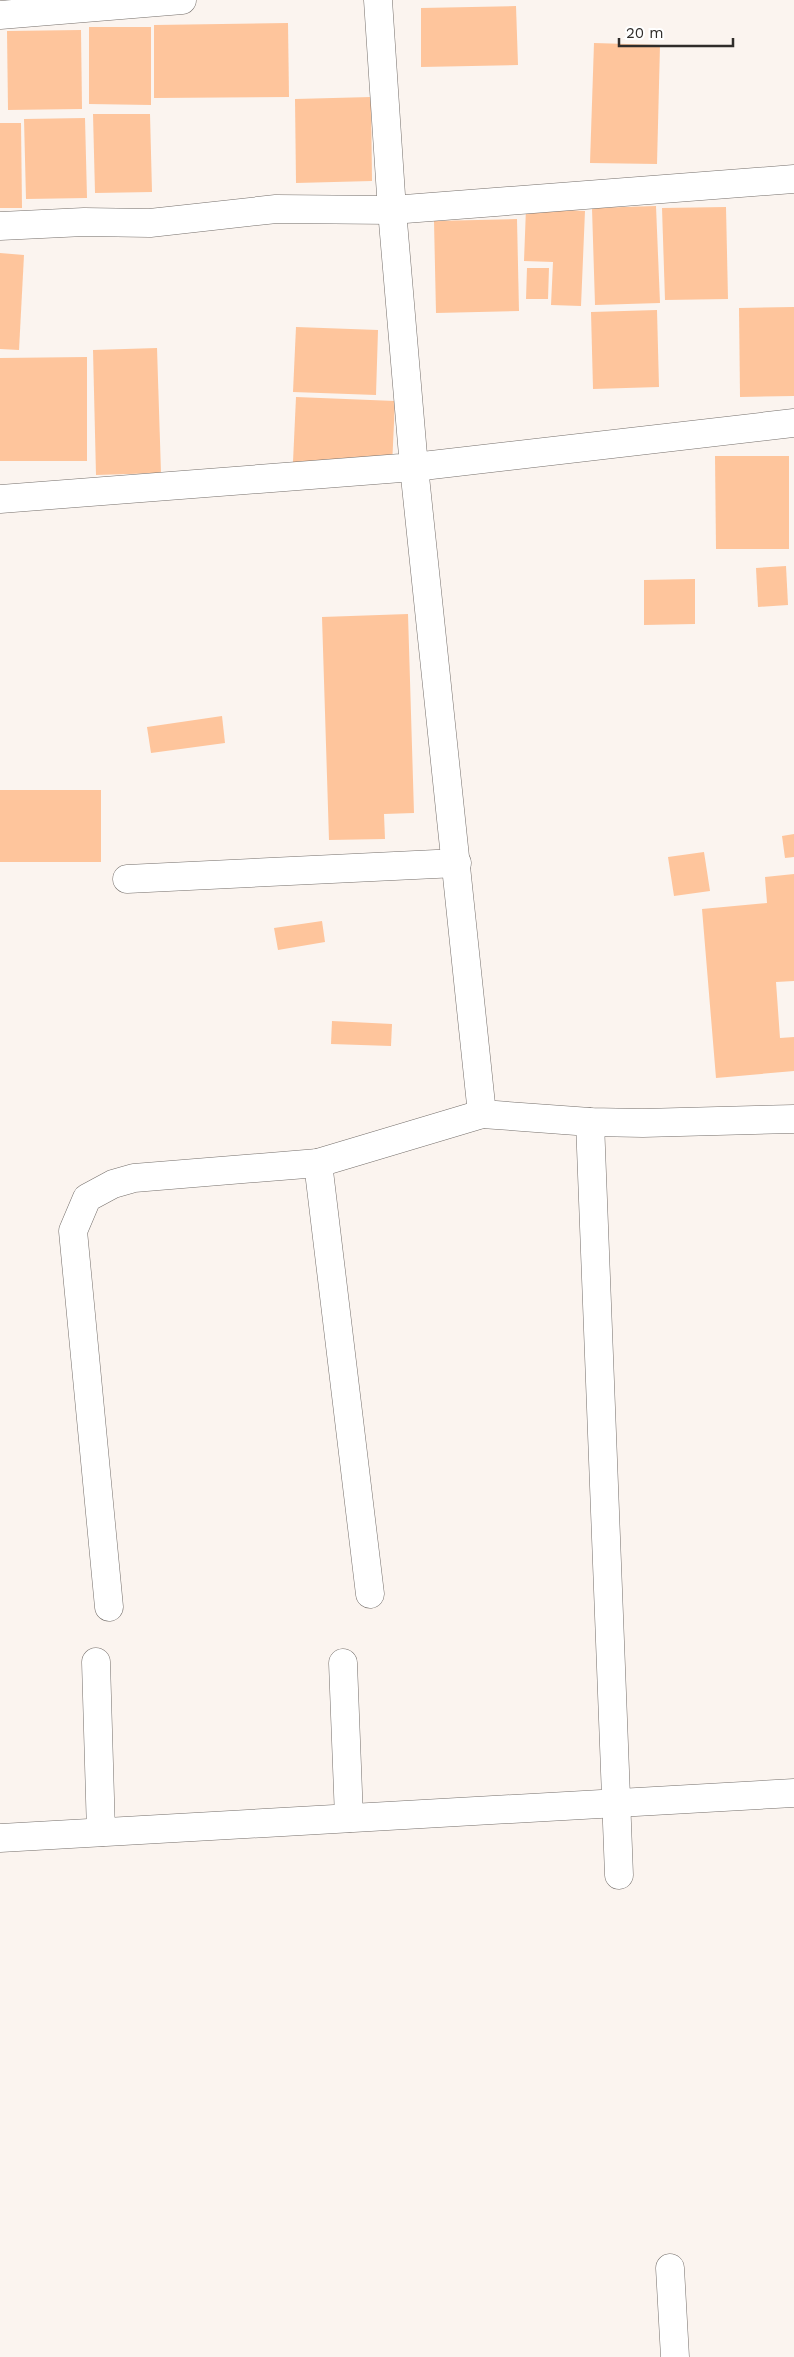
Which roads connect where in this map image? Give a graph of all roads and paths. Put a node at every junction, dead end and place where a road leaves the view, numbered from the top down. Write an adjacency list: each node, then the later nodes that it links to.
1 (182, 0): 3 (street)
2 (378, 0): 5 (street)
3 (0, 16)
4 (794, 179): 5 (street)
5 (392, 210): 6 (street); 8 (street)
6 (0, 226)
7 (794, 424): 8 (street)
8 (414, 467): 9 (street); 10 (street)
9 (0, 499)
10 (457, 863): 11 (street); 12 (street)
11 (126, 878)
12 (482, 1114): 14 (street); 15 (street)
13 (794, 1119): 14 (street)
14 (590, 1122): 21 (street)
15 (318, 1164): 16 (street); 17 (street)
16 (370, 1594)
17 (109, 1607)
18 (96, 1662): 23 (street)
19 (343, 1663): 22 (street)
20 (794, 1792): 21 (street)
21 (616, 1803): 22 (street); 25 (street)
22 (349, 1818): 23 (street)
23 (101, 1832): 24 (street)
24 (0, 1838)
25 (618, 1875)
26 (670, 2268): 27 (street)
27 (675, 2357)

